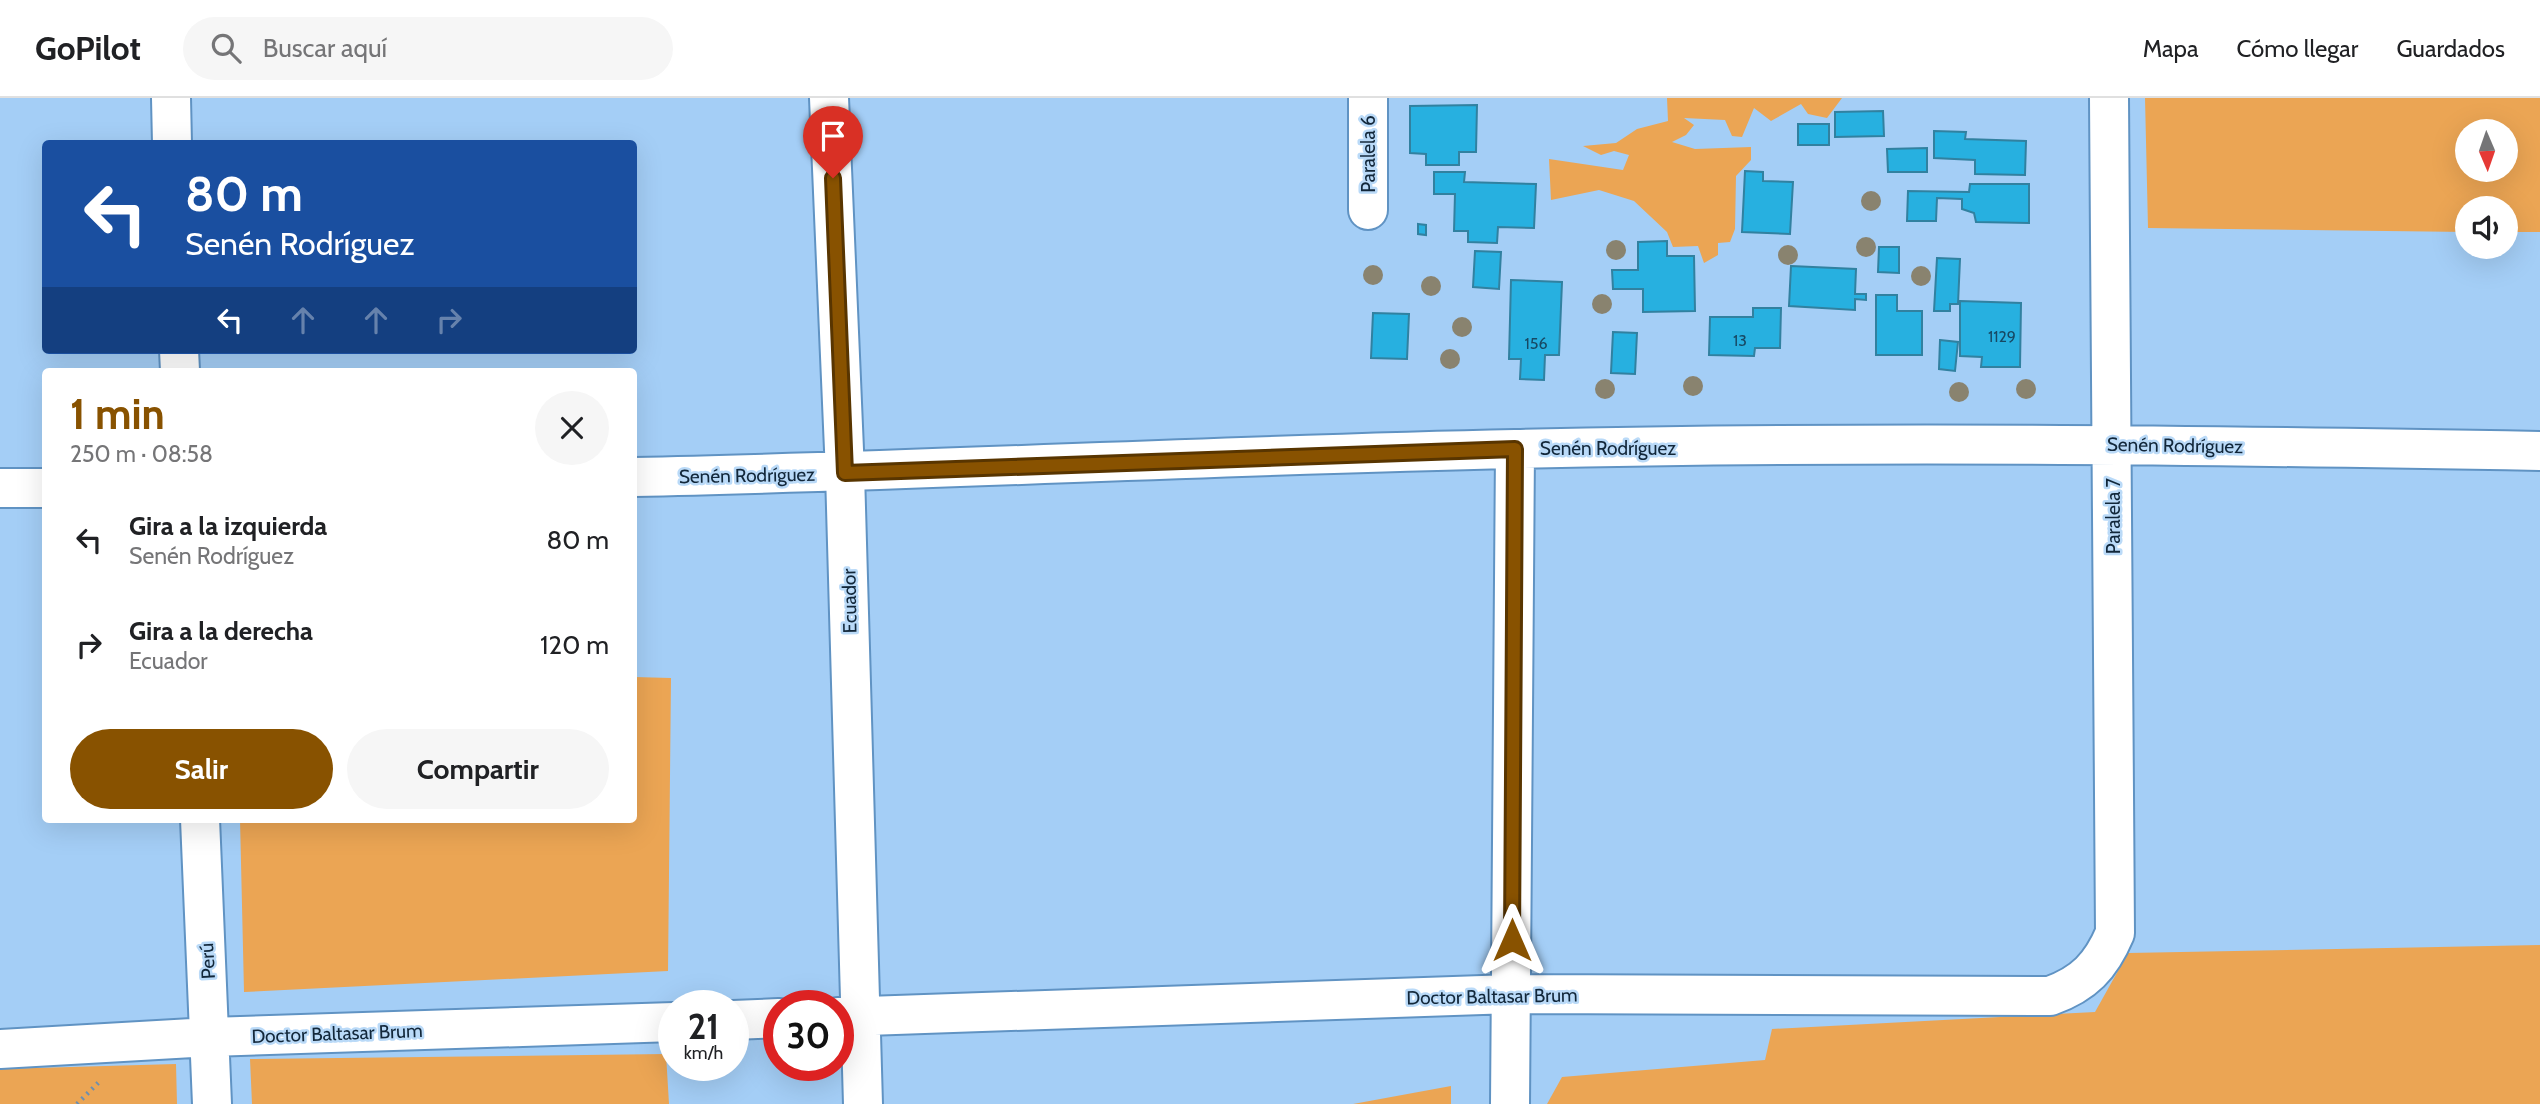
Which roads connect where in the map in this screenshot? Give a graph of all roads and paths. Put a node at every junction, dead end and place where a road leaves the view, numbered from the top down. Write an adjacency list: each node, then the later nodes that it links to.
1 (171, 98): 5 (street)
2 (830, 98): 10 (street, Ecuador)
3 (1368, 98): 6 (street, Paralela 6)
4 (2109, 98): 7 (street, Paralela 7)
5 (172, 140)
6 (1368, 211)
7 (2113, 444): 8 (street, Senén Rodríguez); 9 (street, Senén Rodríguez); 15 (street, Paralela 7)
8 (1515, 449): 10 (street, Senén Rodríguez); 17 (street)
9 (2540, 451)
10 (845, 473): 11 (street, Senén Rodríguez); 16 (street, Ecuador)
11 (637, 477)
12 (0, 488): 13 (street)
13 (42, 488)
14 (200, 823): 20 (street, Perú)
15 (2115, 933): 17 (street, Doctor Baltasar Brum)
16 (848, 990)
17 (1512, 994): 18 (street, Doctor Baltasar Brum); 25 (street)
18 (854, 1016)
19 (658, 1023): 20 (street, Doctor Baltasar Brum)
20 (210, 1037): 21 (street, Doctor Baltasar Brum); 23 (street, Perú)
21 (0, 1049)
22 (854, 1051): 24 (street, Ecuador)
23 (212, 1104)
24 (863, 1104)
25 (1510, 1104)

